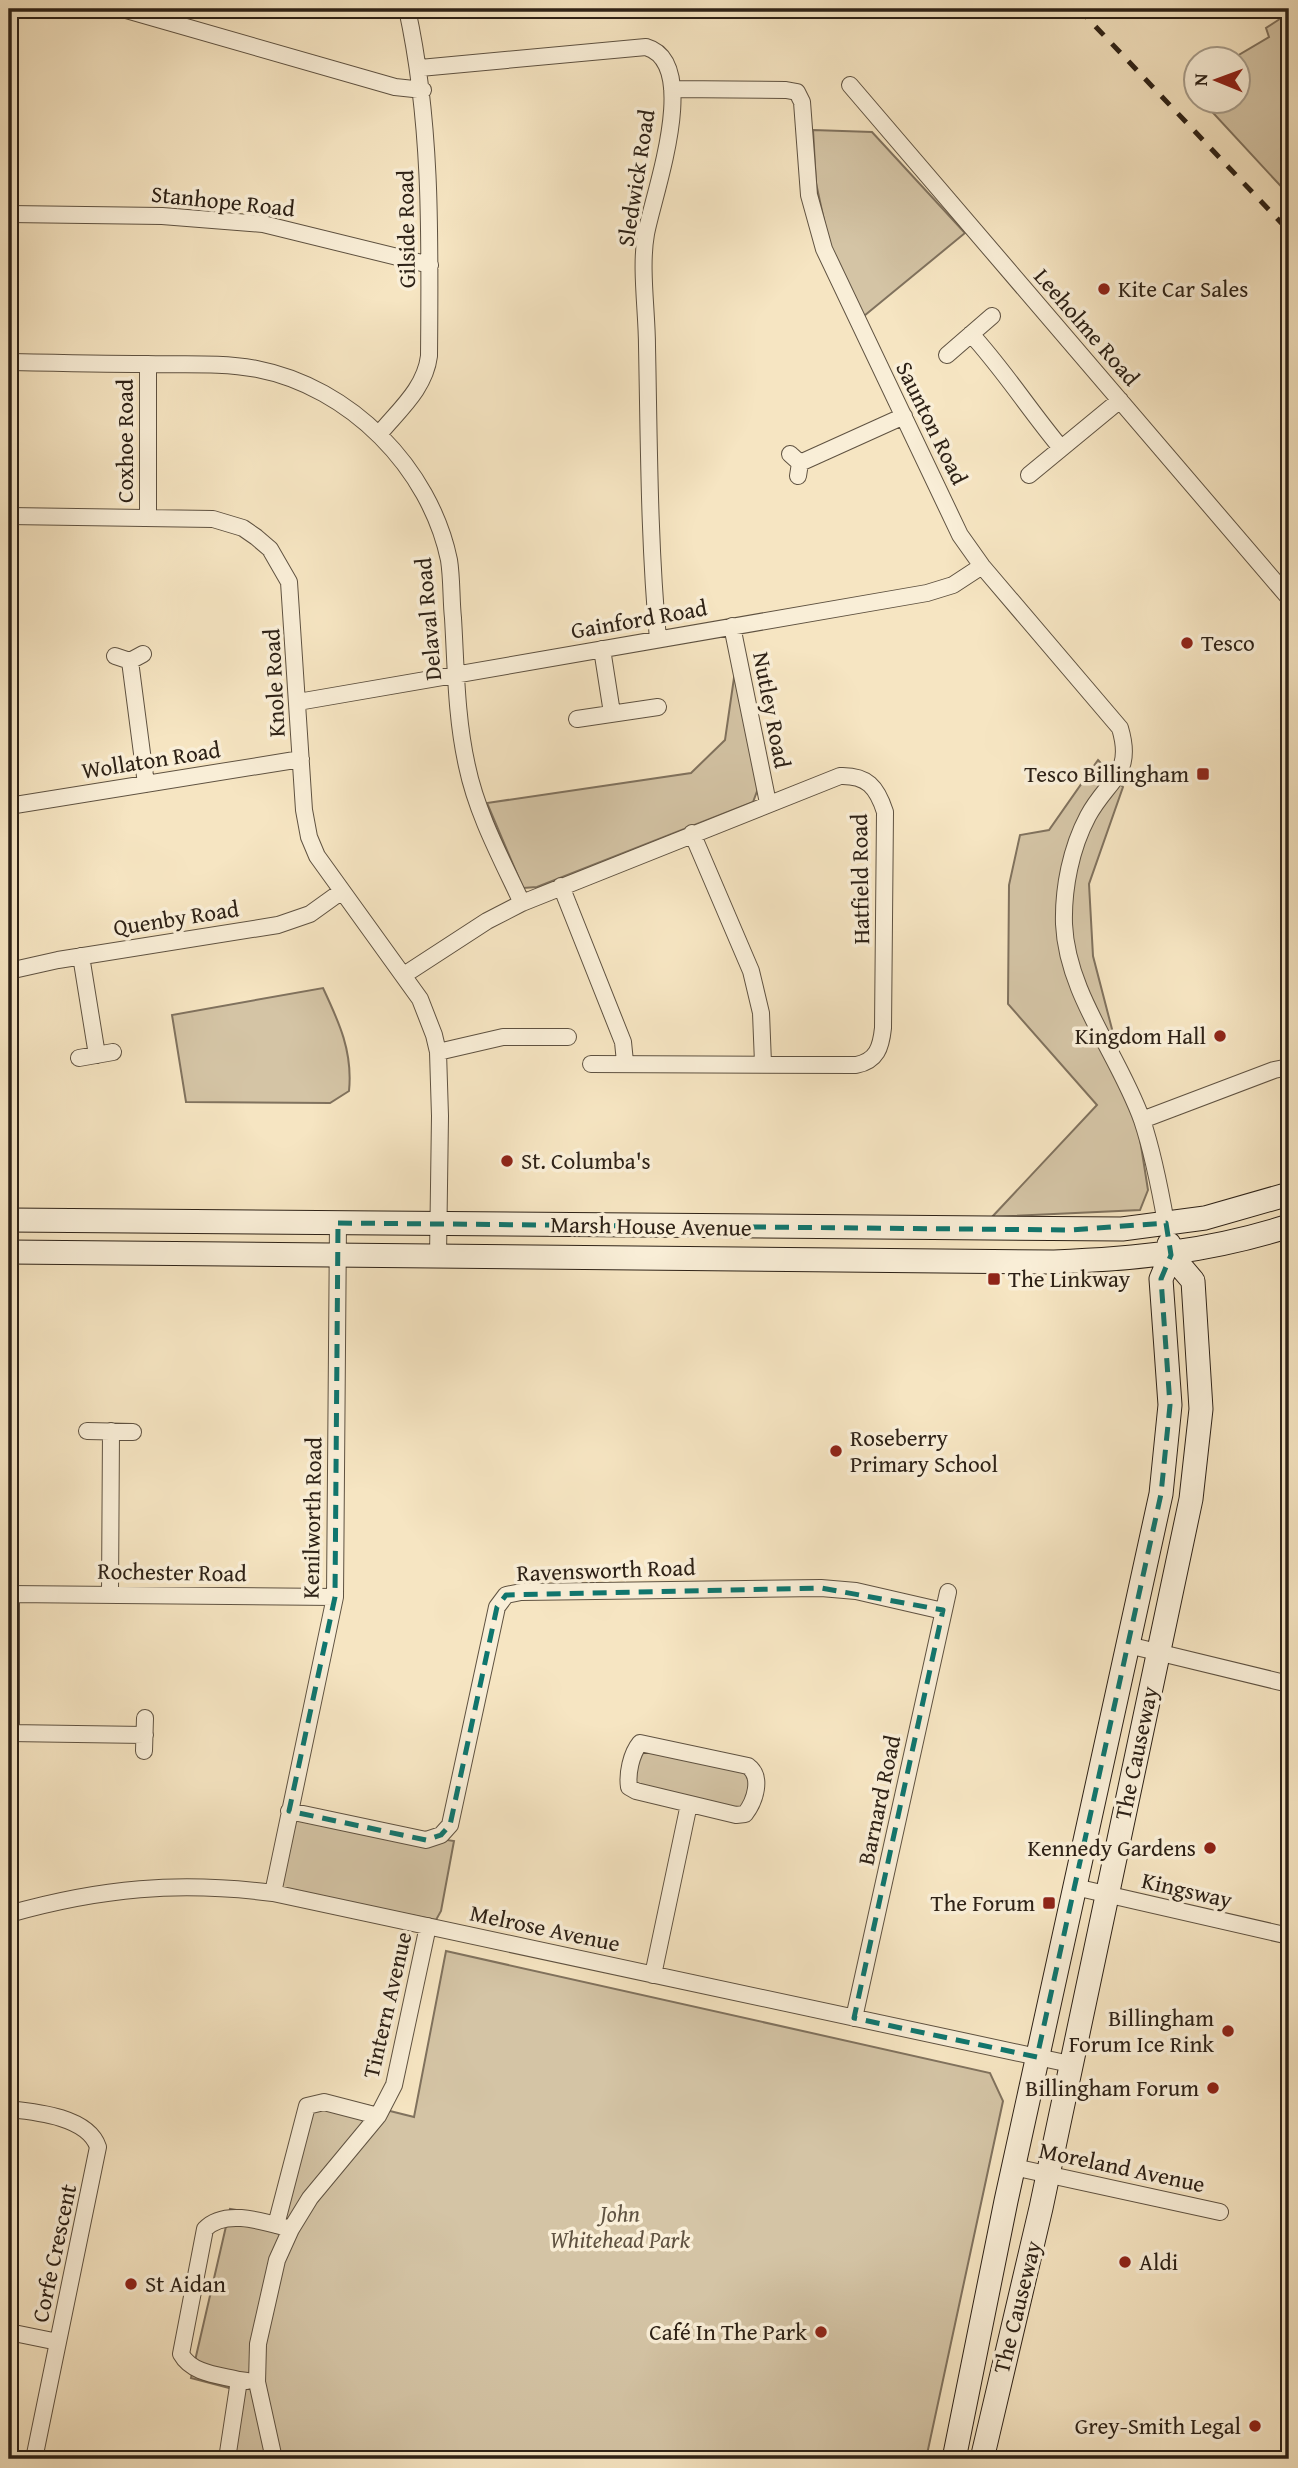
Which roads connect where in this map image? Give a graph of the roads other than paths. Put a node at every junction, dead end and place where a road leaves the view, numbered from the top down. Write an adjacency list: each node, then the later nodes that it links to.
1 (123, 9): 6 (street)
2 (407, 9): 3 (street, Gilside Road)
3 (420, 68): 5 (street, Sledwick Road); 6 (street, Gilside Road)
4 (849, 85): 14 (street, Leeholme Road)
5 (672, 89): 15 (street, Saunton Road); 25 (street, Sledwick Road)
6 (423, 90): 8 (street, Gilside Road)
7 (9, 214): 8 (street, Stanhope Road)
8 (430, 265): 16 (street, Gilside Road)
9 (992, 316): 10 (street)
10 (971, 334): 11 (street); 17 (street)
11 (947, 355)
12 (9, 362): 13 (street, Delaval Road)
13 (149, 364): 16 (street, Delaval Road); 21 (street, Coxhoe Road)
14 (1120, 400): 17 (street); 23 (street, Leeholme Road)
15 (904, 416): 18 (street); 22 (street, Saunton Road)
16 (380, 433): 28 (street, Delaval Road)
17 (1061, 448): 19 (street)
18 (796, 464)
19 (1029, 475)
20 (9, 516): 21 (street, Knole Road)
21 (148, 518): 29 (street, Knole Road)
22 (982, 566): 24 (street, Gainford Road); 51 (street, Saunton Road)
23 (1289, 598)
24 (732, 626): 25 (street, Gainford Road); 35 (street, Nutley Road)
25 (658, 639): 26 (street, Gainford Road)
26 (601, 649): 28 (street, Gainford Road); 31 (street)
27 (129, 657): 34 (street)
28 (455, 674): 29 (street, Gainford Road); 40 (street, Delaval Road)
29 (298, 702): 33 (street, Knole Road)
30 (658, 706): 31 (street)
31 (612, 713): 32 (street)
32 (577, 719)
33 (301, 759): 34 (street, Wollaton Road); 39 (street, Knole Road)
34 (146, 784): 36 (street, Wollaton Road)
35 (768, 803): 37 (street, Hatfield Road); 48 (street, Hatfield Road)
36 (9, 806)
37 (692, 833): 38 (street, Hatfield Road); 48 (street)
38 (561, 886): 40 (street, Hatfield Road); 47 (street)
39 (342, 891): 41 (street, Quenby Road); 43 (street, Knole Road)
40 (522, 903): 43 (street, Hatfield Road)
41 (81, 956): 42 (street, Quenby Road); 46 (street)
42 (9, 971)
43 (404, 975): 45 (street, Knole Road)
44 (568, 1035): 45 (street)
45 (438, 1052): 56 (street, Knole Road)
46 (79, 1058)
47 (625, 1062): 48 (street, Hatfield Road); 49 (street, Hatfield Road)
48 (763, 1063)
49 (592, 1064)
50 (1289, 1067): 51 (street)
51 (1142, 1120): 55 (street)
52 (1289, 1194): 55 (street, Marsh House Avenue)
53 (9, 1220): 54 (street, Marsh House Avenue)
54 (338, 1223): 56 (street, Marsh House Avenue); 59 (street, Kenilworth Road)
55 (1166, 1223): 56 (street, Marsh House Avenue); 60 (street, The Causeway)
56 (438, 1224): 61 (street, Knole Road)
57 (1289, 1226): 60 (street, Marsh House Avenue)
58 (9, 1252): 59 (street, Marsh House Avenue)
59 (337, 1255): 61 (street, Marsh House Avenue); 68 (street, Kenilworth Road)
60 (1171, 1255): 61 (street, Marsh House Avenue); 70 (street, The Causeway); 71 (street, The Causeway)
61 (438, 1256)
62 (87, 1431): 63 (street)
63 (111, 1431): 64 (street); 66 (street)
64 (133, 1432)
65 (947, 1592): 69 (street, Barnard Road)
66 (110, 1593): 67 (street, Rochester Road); 68 (street, Rochester Road)
67 (10, 1594): 73 (street)
68 (335, 1597): 76 (street, Kenilworth Road)
69 (943, 1611): 76 (street, Ravensworth Road); 84 (street, Barnard Road)
70 (1128, 1646): 71 (street); 77 (street, The Causeway)
71 (1158, 1653): 72 (street); 79 (street, The Causeway)
72 (1289, 1684)
73 (10, 1733): 74 (street)
74 (145, 1735)
75 (689, 1804): 75 (street); 83 (street)
76 (289, 1811): 78 (street, Kenilworth Road)
77 (1074, 1888): 79 (street, Kingsway); 85 (street, The Causeway)
78 (273, 1893): 80 (street, Melrose Avenue); 81 (street, Melrose Avenue)
79 (1106, 1895): 82 (street, Kingsway); 86 (street, The Causeway)
80 (9, 1914)
81 (428, 1926): 83 (street, Melrose Avenue); 88 (street, Tintern Avenue)
82 (1289, 1936)
83 (653, 1975): 84 (street, Melrose Avenue)
84 (854, 2018): 85 (street, Melrose Avenue)
85 (1037, 2057): 86 (street, Melrose Avenue); 89 (street, The Causeway)
86 (1069, 2064): 90 (street, The Causeway)
87 (9, 2109): 94 (street, Corfe Crescent)
88 (378, 2116): 92 (street, Tintern Avenue); 92 (street)
89 (1014, 2167): 90 (street, Moreland Avenue); 100 (street, The Causeway)
90 (1048, 2175): 91 (street, Moreland Avenue); 101 (street, The Causeway)
91 (1220, 2213)
92 (283, 2227): 95 (street); 96 (street, Tintern Avenue)
93 (9, 2332): 94 (street)
94 (58, 2342): 97 (street, Corfe Crescent)
95 (239, 2380): 96 (street); 98 (street)
96 (257, 2382): 99 (street, Tintern Avenue)
97 (34, 2459)
98 (227, 2459)
99 (274, 2459)
100 (954, 2459)
101 (982, 2459)

